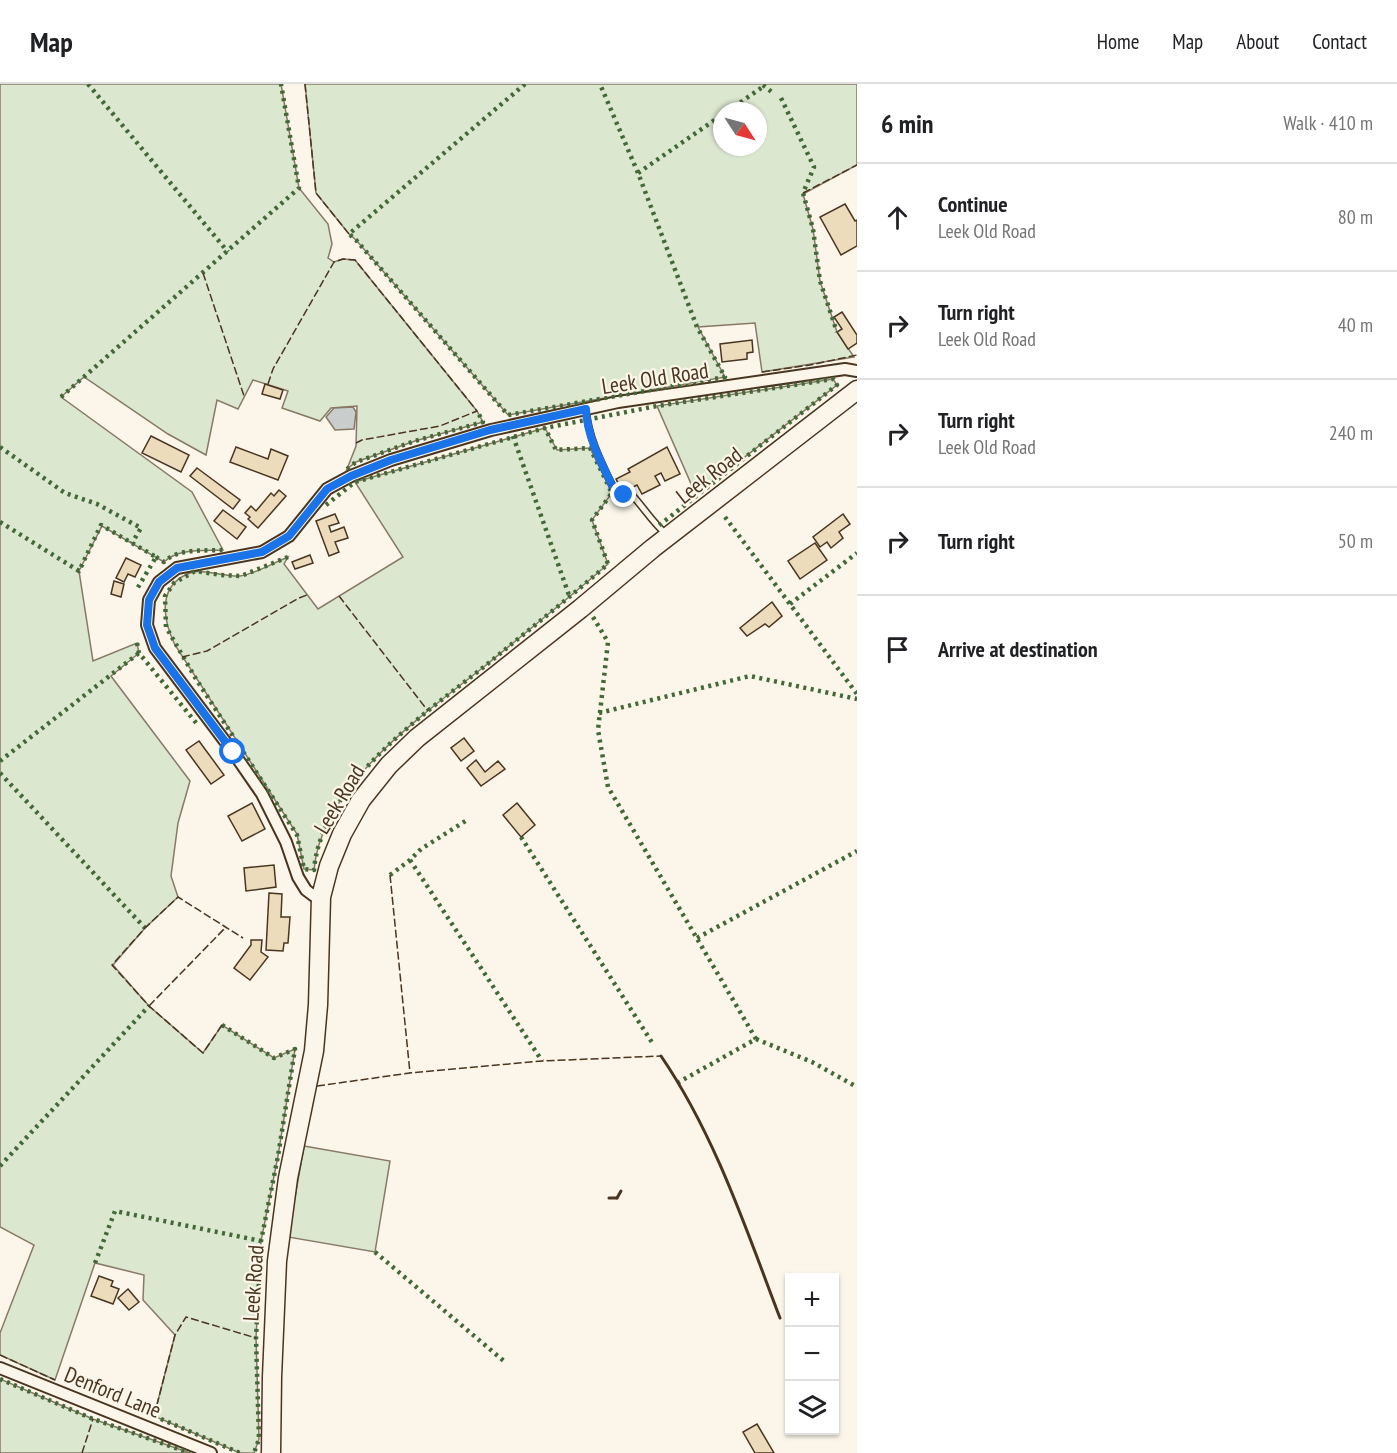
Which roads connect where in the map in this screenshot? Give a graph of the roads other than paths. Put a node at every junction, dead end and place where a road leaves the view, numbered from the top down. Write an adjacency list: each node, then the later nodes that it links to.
1 (857, 371): 3 (street, Leek Old Road)
2 (857, 390): 4 (highway, Leek Road)
3 (586, 409): 4 (lane); 5 (street, Leek Old Road)
4 (669, 536): 5 (highway, Leek Road)
5 (321, 897): 8 (highway, Leek Road)
6 (0, 1368): 7 (street, Denford Lane)
7 (211, 1453)
8 (271, 1453)

